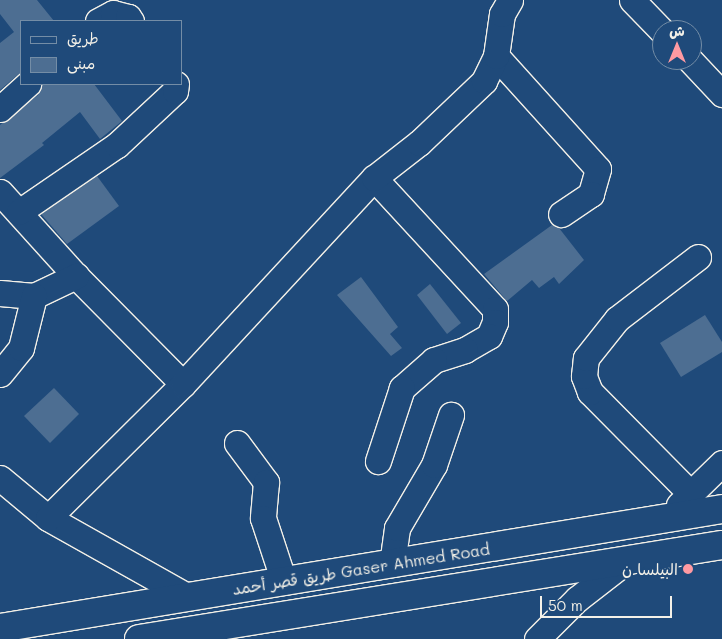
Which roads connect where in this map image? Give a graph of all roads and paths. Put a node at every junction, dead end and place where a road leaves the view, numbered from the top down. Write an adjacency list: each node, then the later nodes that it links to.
1 (510, 0): 6 (street)
2 (632, 0): 5 (street)
3 (100, 20): 4 (street)
4 (129, 20)
5 (652, 21)
6 (496, 56): 12 (street); 15 (street)
7 (699, 70): 10 (street)
8 (27, 85): 11 (street)
9 (176, 85): 14 (street)
10 (722, 94)
11 (0, 109)
12 (374, 178): 21 (street); 24 (street)
13 (0, 192): 14 (street)
14 (19, 212): 17 (street)
15 (561, 214)
16 (698, 256): 27 (street)
17 (76, 276): 19 (street); 21 (street)
18 (0, 293): 19 (street)
19 (34, 296): 20 (street)
20 (0, 374)
21 (183, 384): 29 (street)
22 (451, 415): 33 (street)
23 (237, 443): 34 (street)
24 (378, 461)
25 (722, 463): 27 (street)
26 (0, 478): 29 (street)
27 (690, 494): 30 (street)
28 (722, 509): 30 (main road, طريق قصر أحمد Gaser Ahmed Road)
29 (48, 518): 35 (street)
30 (665, 519): 33 (main road, طريق قصر أحمد Gaser Ahmed Road)
31 (722, 545): 32 (main road)
32 (626, 562): 37 (main road); 39 (street)
33 (392, 564): 34 (main road, طريق قصر أحمد Gaser Ahmed Road)
34 (284, 582): 35 (main road, طريق قصر أحمد Gaser Ahmed Road)
35 (189, 597): 36 (main road, طريق قصر أحمد Gaser Ahmed Road)
36 (0, 628)
37 (235, 632): 38 (main road)
38 (139, 639)
39 (537, 639)

